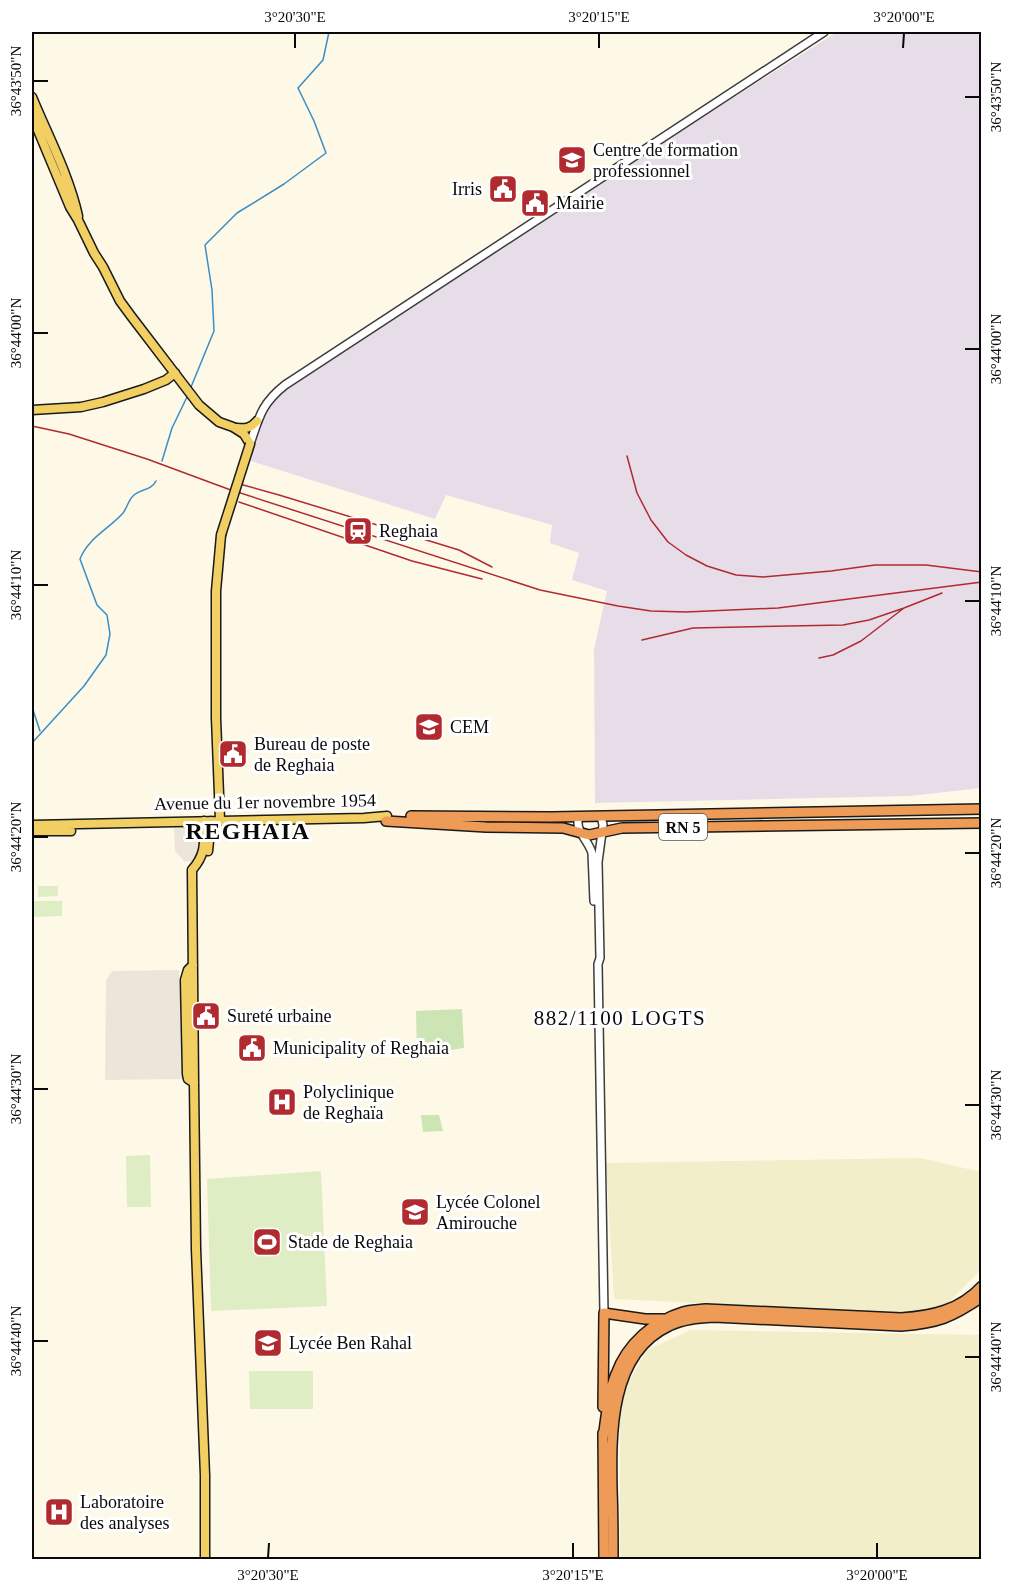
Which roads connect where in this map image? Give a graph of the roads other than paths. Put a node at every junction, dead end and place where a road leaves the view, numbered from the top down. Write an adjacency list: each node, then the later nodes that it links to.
1 (824, 32): 7 (street)
2 (32, 97): 4 (main road)
3 (32, 116): 4 (main road)
4 (78, 219): 5 (main road)
5 (175, 373): 6 (main road); 8 (main road)
6 (32, 410)
7 (257, 421): 8 (main road); 9 (street)
8 (233, 427): 9 (main road)
9 (250, 444): 15 (main road, bridge)
10 (981, 809): 12 (highway, RN 5)
11 (579, 816): 12 (highway, RN 5); 13 (highway, RN 5); 20 (street)
12 (601, 816): 19 (street)
13 (563, 817): 14 (highway, RN 5); 18 (highway)
14 (387, 818): 15 (main road, Avenue du 1er novembre 1954 / RN 5); 18 (highway, RN 5)
15 (212, 821): 17 (main road, Avenue du 1er novembre 1954 / RN 5); 27 (main road)
16 (981, 823): 19 (highway, RN 5)
17 (34, 828)
18 (563, 828): 20 (highway, RN 5)
19 (603, 832): 20 (highway, RN 5); 21 (street)
20 (581, 834): 21 (street)
21 (598, 964): 24 (street)
22 (981, 1286): 25 (highway)
23 (981, 1297): 29 (highway)
24 (603, 1313): 25 (highway); 26 (highway)
25 (663, 1319): 26 (highway)
26 (603, 1438): 28 (highway)
27 (205, 1560)
28 (604, 1560)
29 (613, 1560)

